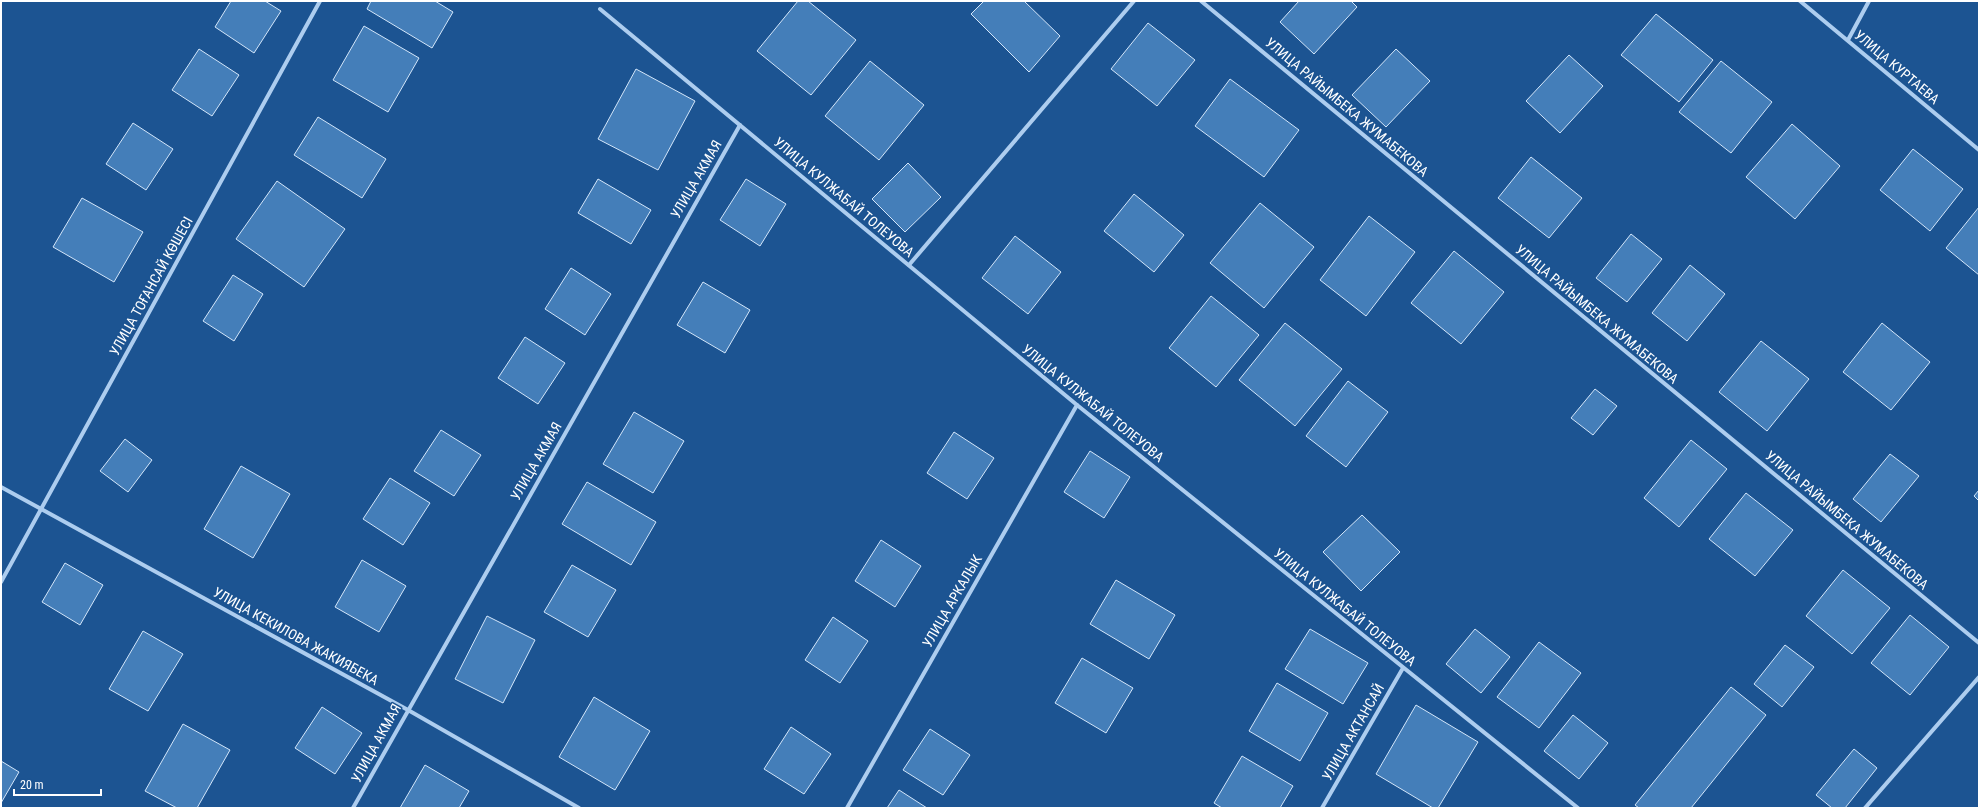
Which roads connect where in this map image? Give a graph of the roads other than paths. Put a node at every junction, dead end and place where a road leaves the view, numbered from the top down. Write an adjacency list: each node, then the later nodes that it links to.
1 (320, 1): 13 (street, УЛИЦА ТОҒАНСАЙ КӨШЕСІ)
2 (1134, 1): 10 (street)
3 (1201, 1): 15 (street, УЛИЦА РАЙЫМБЕКА ЖУМАБЕКОВА)
4 (1800, 1): 7 (street, УЛИЦА КУРТАЕВА)
5 (1869, 1): 7 (street)
6 (600, 9): 8 (street, УЛИЦА КУЛЖАБАЙ ТОЛЕУОВА)
7 (1848, 40): 9 (street, УЛИЦА КУРТАЕВА)
8 (740, 125): 10 (street, УЛИЦА КУЛЖАБАЙ ТОЛЕУОВА); 18 (street, УЛИЦА АКМАЯ)
9 (1979, 150)
10 (909, 265): 11 (street, УЛИЦА КУЛЖАБАЙ ТОЛЕУОВА)
11 (1077, 405): 16 (street, УЛИЦА КУЛЖАБАЙ ТОЛЕУОВА); 21 (street, УЛИЦА АРКАЛЫК)
12 (1, 487): 13 (street, УЛИЦА КЕКИЛОВА ЖАКИЯБЕКА)
13 (42, 510): 14 (street, УЛИЦА ТОҒАНСАЙ КӨШЕСІ); 18 (street, УЛИЦА КЕКИЛОВА ЖАКИЯБЕКА)
14 (1, 582)
15 (1979, 643)
16 (1403, 668): 22 (street, УЛИЦА АКТАНСАЙ); 23 (street, УЛИЦА КУЛЖАБАЙ ТОЛЕУОВА)
17 (1979, 677): 24 (street)
18 (408, 710): 19 (street, УЛИЦА АКМАЯ); 20 (street, УЛИЦА КЕКИЛОВА ЖАКИЯБЕКА)
19 (352, 808)
20 (579, 808)
21 (846, 808)
22 (1322, 808)
23 (1578, 808)
24 (1865, 808)

